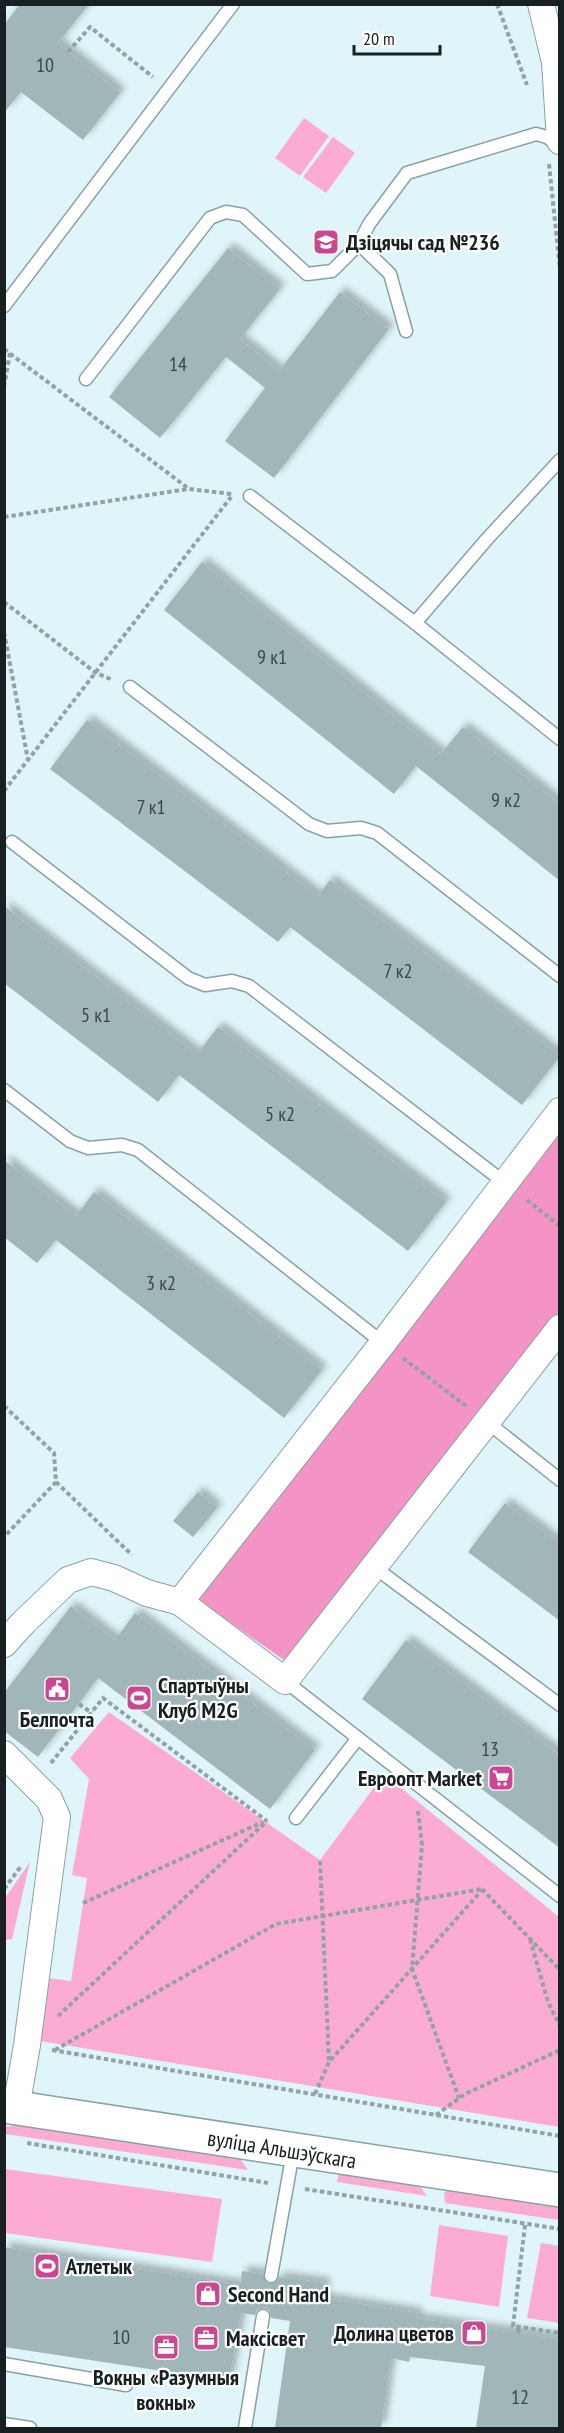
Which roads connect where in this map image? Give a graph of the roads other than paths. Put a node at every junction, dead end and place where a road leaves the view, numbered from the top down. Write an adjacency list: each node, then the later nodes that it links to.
1 (233, 4): 6 (lane)
2 (541, 4): 3 (street)
3 (560, 141)
4 (560, 146): 5 (lane)
5 (359, 244): 7 (lane); 8 (lane)
6 (4, 306)
7 (406, 331)
8 (86, 379)
9 (560, 460): 11 (lane)
10 (250, 496): 11 (lane)
11 (415, 623): 13 (lane)
12 (130, 687): 15 (lane)
13 (560, 739)
14 (12, 842): 18 (lane)
15 (560, 976)
16 (4, 1090): 20 (lane)
17 (560, 1111): 18 (street)
18 (505, 1183): 20 (street)
19 (560, 1328): 21 (street)
20 (383, 1343): 24 (street)
21 (487, 1422): 22 (lane); 23 (street)
22 (560, 1479)
23 (374, 1567): 26 (street); 27 (lane)
24 (180, 1602): 25 (street); 26 (street)
25 (4, 1644)
26 (285, 1681): 28 (lane)
27 (560, 1705)
28 (358, 1738): 30 (lane); 31 (lane)
29 (4, 1754): 32 (street)
30 (296, 1818)
31 (560, 1896)
32 (10, 2107): 33 (main road, вуліца Альшэўскага)
33 (293, 2150): 34 (main road, вуліца Альшэўскага); 35 (lane)
34 (560, 2190)
35 (271, 2276)
36 (263, 2316): 41 (lane)
37 (4, 2364): 38 (lane)
38 (126, 2385)
39 (4, 2424): 40 (lane)
40 (30, 2428)
41 (245, 2428)

